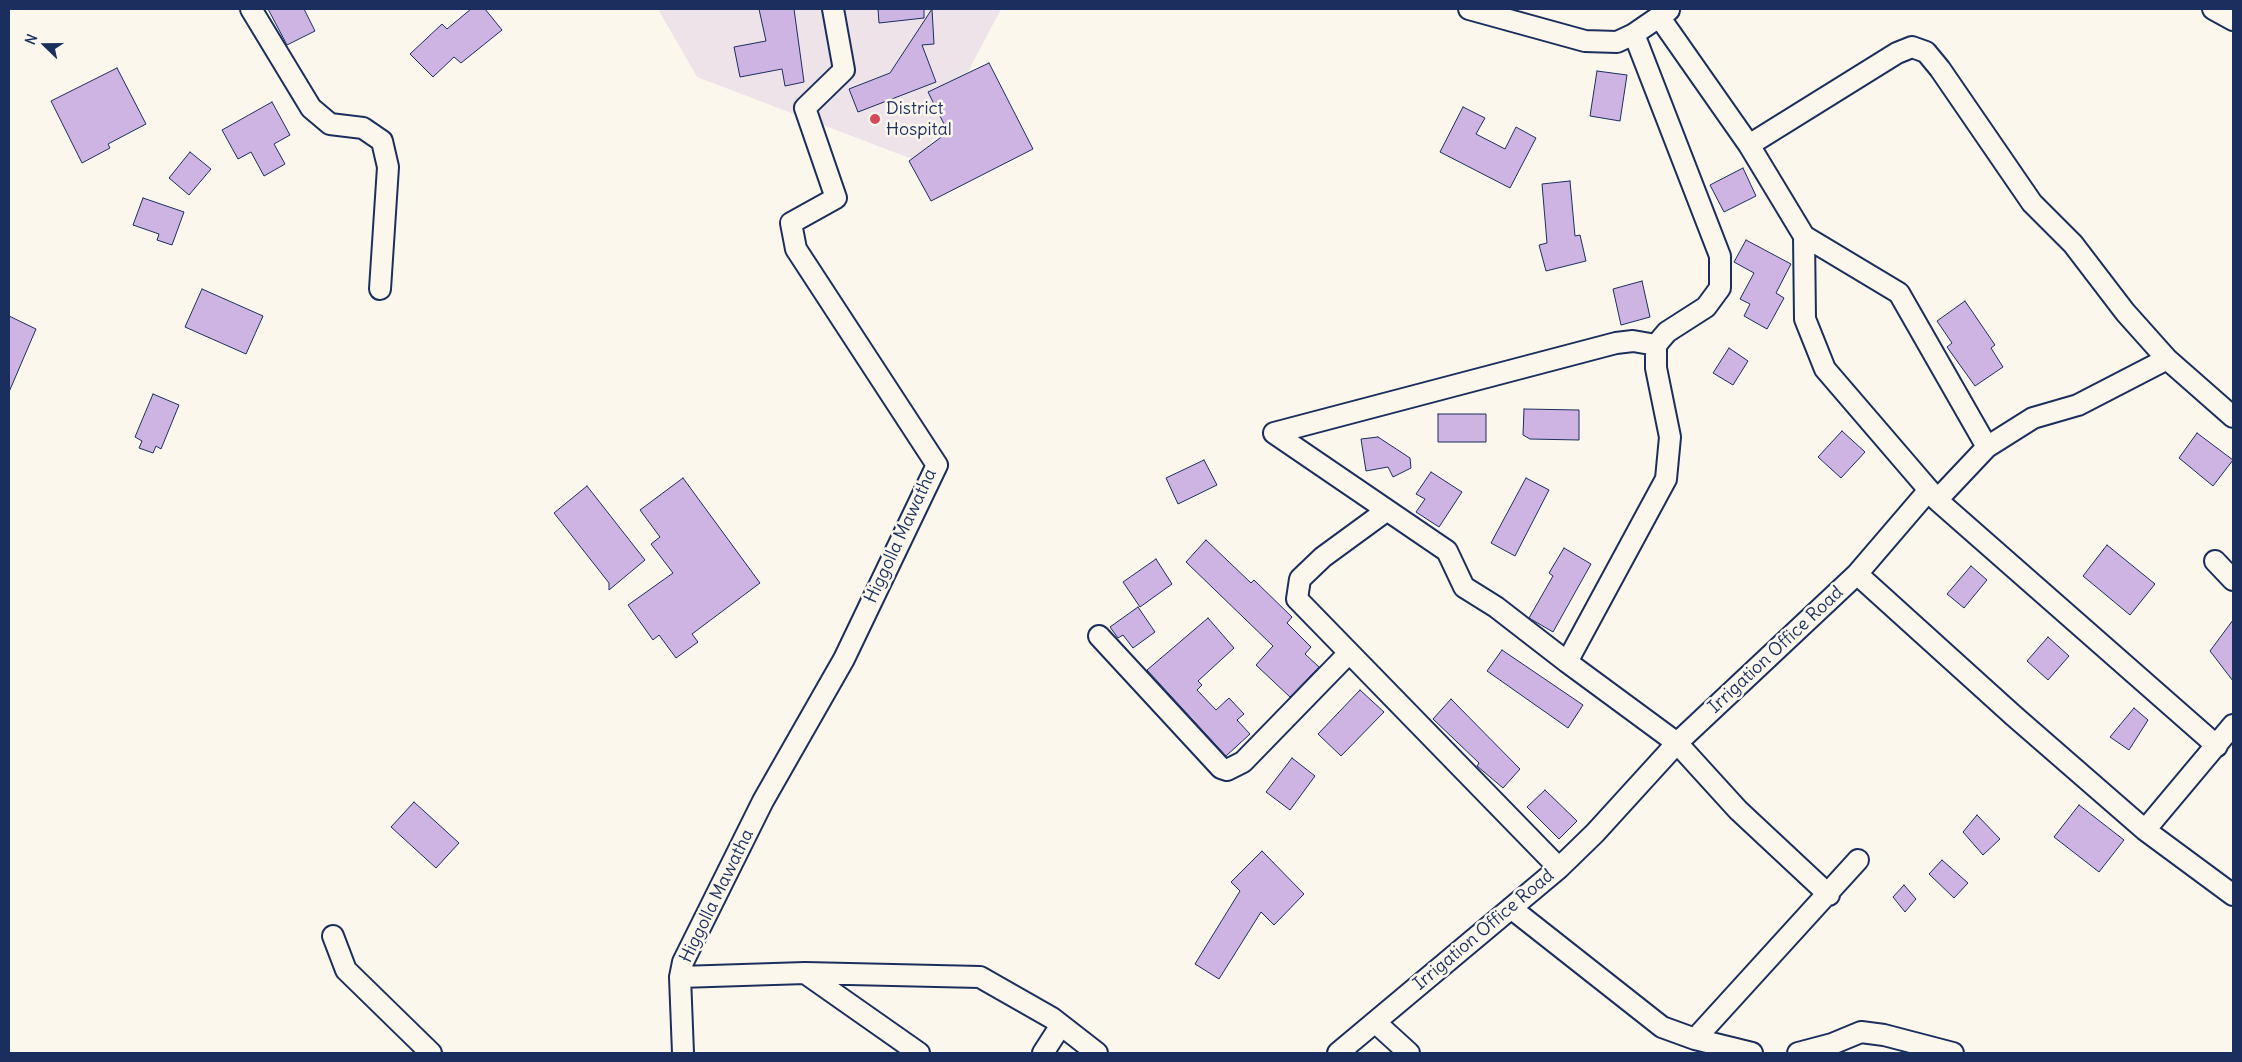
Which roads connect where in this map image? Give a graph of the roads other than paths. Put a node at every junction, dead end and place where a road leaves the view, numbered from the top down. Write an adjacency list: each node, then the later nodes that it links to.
1 (252, 9): 10 (street)
2 (833, 9): 34 (street, Higgolla Mawatha)
3 (1469, 9): 7 (street)
4 (2213, 9): 6 (street)
5 (1665, 14): 7 (street); 8 (street)
6 (2233, 20)
7 (1634, 34): 11 (street)
8 (1748, 145): 9 (street); 12 (street)
9 (1804, 236): 14 (street); 15 (street)
10 (380, 289)
11 (1656, 345): 16 (street); 22 (street)
12 (2167, 359): 13 (street); 14 (street, Irrigation Office Road)
13 (2233, 417)
14 (1987, 447): 15 (street, Irrigation Office Road)
15 (1933, 495): 18 (street, Irrigation Office Road); 25 (street)
16 (1386, 511): 21 (street); 22 (street)
17 (2215, 561): 19 (street)
18 (1857, 574): 24 (street, Irrigation Office Road); 26 (street)
19 (2233, 580)
20 (1099, 636): 21 (street)
21 (1349, 653): 28 (street)
22 (1567, 662): 24 (street)
23 (2233, 726): 25 (street)
24 (1677, 743): 28 (street, Irrigation Office Road); 29 (street)
25 (2217, 746): 26 (street)
26 (2145, 830): 30 (street)
27 (1858, 860): 29 (street)
28 (1559, 868): 31 (street, Irrigation Office Road)
29 (1829, 895): 37 (street)
30 (2233, 895)
31 (1511, 908): 35 (street, Irrigation Office Road); 37 (street)
32 (334, 936): 38 (street)
33 (805, 973): 34 (street); 36 (street); 40 (street)
34 (680, 977): 39 (street, Higgolla Mawatha)
35 (1375, 1022): 43 (street, Irrigation Office Road); 44 (street)
36 (1061, 1025): 41 (street); 42 (street)
37 (1695, 1039): 45 (street)
38 (431, 1053)
39 (683, 1053)
40 (919, 1053)
41 (1044, 1053)
42 (1097, 1053)
43 (1338, 1053)
44 (1409, 1053)
45 (1752, 1053)
46 (1798, 1053): 47 (street)
47 (1953, 1053)

